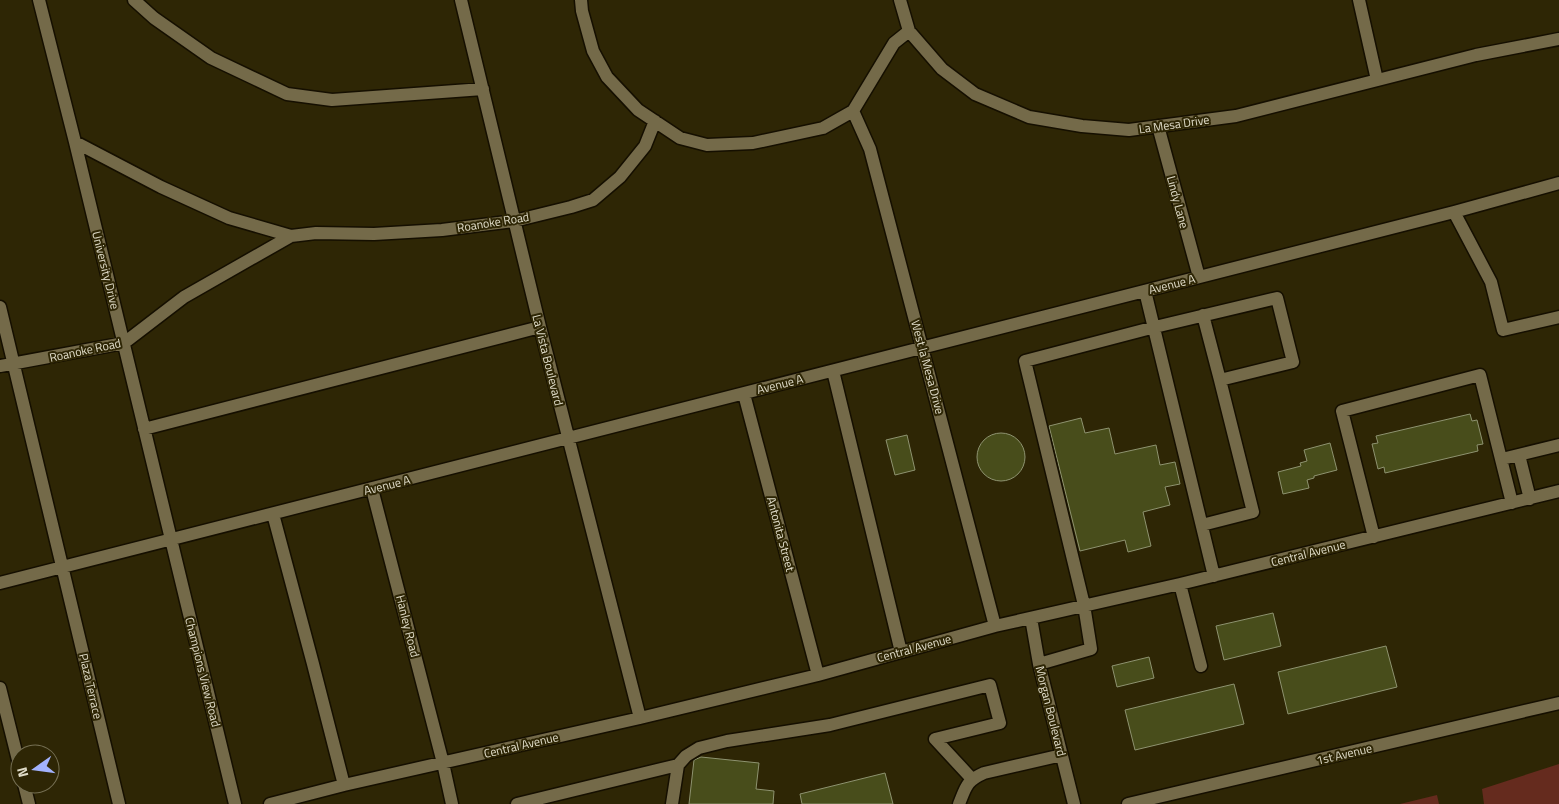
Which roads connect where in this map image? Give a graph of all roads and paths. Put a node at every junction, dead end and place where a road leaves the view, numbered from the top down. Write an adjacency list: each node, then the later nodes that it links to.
1 (38, 0): 14 (street, University Drive)
2 (134, 0): 10 (street)
3 (461, 0): 10 (street, La Vista Boulevard)
4 (581, 0): 12 (street)
5 (900, 0): 7 (street)
6 (1359, 0): 9 (street)
7 (909, 31): 11 (street); 13 (street, La Mesa Drive)
8 (1559, 39): 9 (street, La Mesa Drive)
9 (1377, 80): 13 (street, La Mesa Drive)
10 (483, 89): 17 (street, La Vista Boulevard)
11 (853, 111): 12 (street); 27 (street, West la Mesa Drive)
12 (655, 122): 17 (street, Roanoke Road)
13 (1158, 126): 19 (street, Lindy Lane)
14 (75, 142): 18 (street, Roanoke Road); 26 (street, University Drive)
15 (1559, 183): 16 (street, Avenue A)
16 (1454, 212): 19 (street, Avenue A); 23 (street)
17 (514, 221): 18 (street, Roanoke Road); 24 (street, La Vista Boulevard)
18 (290, 236): 26 (street, Roanoke Road)
19 (1199, 277): 20 (street, Avenue A)
20 (1146, 290): 25 (street); 27 (street, Avenue A)
21 (0, 307): 28 (street, Plaza Terrace)
22 (1203, 315): 25 (street); 31 (street); 31 (street)
23 (1559, 317)
24 (540, 327): 33 (street); 34 (street, La Vista Boulevard)
25 (1154, 327): 43 (street); 50 (street)
26 (124, 343): 28 (street, Roanoke Road); 33 (street, University Drive)
27 (923, 348): 30 (street, Avenue A); 52 (street, West la Mesa Drive)
28 (14, 364): 29 (street, Roanoke Road); 46 (street, Plaza Terrace)
29 (0, 366)
30 (833, 371): 32 (street, Avenue A); 53 (street)
31 (1220, 380): 43 (street)
32 (744, 394): 34 (street, Avenue A); 56 (street, Antonita Street)
33 (144, 429): 45 (street, University Drive)
34 (569, 438): 38 (street, Avenue A); 59 (street, La Vista Boulevard)
35 (1559, 445): 36 (street)
36 (1519, 455): 37 (street); 40 (street)
37 (1502, 459): 41 (street); 44 (street)
38 (372, 489): 42 (street, Avenue A); 62 (street, Hanley Road)
39 (1559, 491): 40 (street, Central Avenue)
40 (1530, 499): 41 (street, Central Avenue)
41 (1512, 503): 44 (street, Central Avenue)
42 (273, 514): 45 (street, Avenue A); 65 (street)
43 (1202, 525): 47 (street)
44 (1374, 536): 47 (street, Central Avenue)
45 (172, 540): 46 (street, Avenue A); 67 (street, Champions View Road)
46 (63, 567): 48 (street, Avenue A); 66 (street, Plaza Terrace)
47 (1214, 576): 49 (street, Central Avenue)
48 (0, 583)
49 (1180, 584): 50 (street, Central Avenue); 55 (street)
50 (1084, 606): 51 (street, Central Avenue); 54 (street)
51 (1031, 618): 52 (street, Central Avenue); 54 (street, Morgan Boulevard)
52 (995, 626): 53 (street, Central Avenue)
53 (901, 652): 56 (street, Central Avenue)
54 (1038, 664): 61 (street, Morgan Boulevard)
55 (1201, 666)
56 (818, 675): 59 (street, Central Avenue)
57 (0, 688): 60 (street)
58 (1559, 703): 74 (street, 1st Avenue)
59 (640, 718): 62 (street, Central Avenue)
60 (14, 744)
61 (1062, 755): 64 (street); 73 (street, Morgan Boulevard)
62 (443, 763): 65 (street, Central Avenue); 69 (street, Hanley Road)
63 (678, 765): 64 (street); 70 (street); 71 (street)
64 (972, 779): 72 (street)
65 (344, 785): 68 (street, Central Avenue)
66 (119, 804)
67 (235, 804)
68 (270, 804)
69 (452, 804)
70 (517, 804)
71 (672, 804)
72 (959, 804)
73 (1074, 804)
74 (1128, 804)

